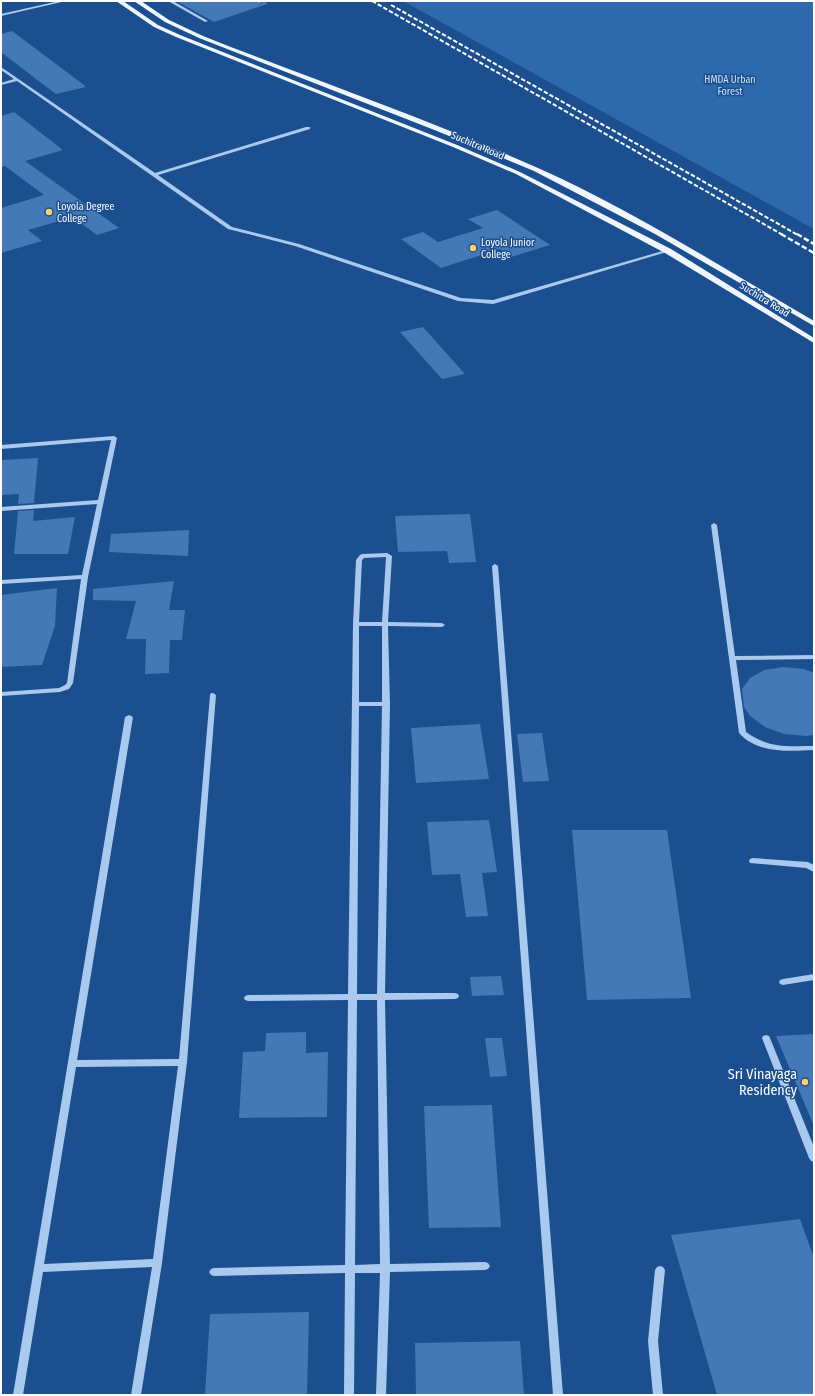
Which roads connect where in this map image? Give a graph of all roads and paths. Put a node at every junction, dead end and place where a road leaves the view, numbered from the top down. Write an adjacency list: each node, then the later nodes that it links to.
1 (64, 1): 5 (street)
2 (118, 1): 8 (main road, Suchitra Road)
3 (137, 1): 7 (main road, Suchitra Road)
4 (170, 1): 6 (street)
5 (1, 15)
6 (206, 21)
7 (220, 44): 8 (main road); 15 (main road, Suchitra Road)
8 (210, 47): 14 (main road, Suchitra Road)
9 (1, 68): 10 (street)
10 (17, 80): 11 (street); 13 (street)
11 (1, 84)
12 (308, 128): 13 (street)
13 (154, 176): 14 (street)
14 (668, 251): 16 (main road, Suchitra Road)
15 (814, 324)
16 (814, 342)
17 (1, 447): 18 (street)
18 (101, 502): 19 (street); 22 (street)
19 (1, 509)
20 (714, 525): 28 (street)
21 (495, 566): 58 (street)
22 (85, 577): 23 (street); 29 (street)
23 (1, 582)
24 (356, 624): 25 (street); 25 (street); 31 (street)
25 (385, 624): 26 (street); 32 (street)
26 (442, 625)
27 (814, 657): 28 (street)
28 (732, 658): 34 (street)
29 (1, 694)
30 (213, 695): 44 (street)
31 (357, 704): 32 (street); 41 (street)
32 (386, 704): 39 (street)
33 (129, 717): 45 (street)
34 (814, 748)
35 (753, 861): 36 (street)
36 (814, 869)
37 (814, 978): 38 (street)
38 (783, 982)
39 (382, 996): 40 (street); 41 (street); 50 (street)
40 (455, 996)
41 (353, 997): 42 (street); 51 (street)
42 (248, 998)
43 (766, 1038): 46 (street)
44 (184, 1062): 45 (street); 47 (street)
45 (72, 1064): 49 (street)
46 (814, 1158)
47 (157, 1263): 49 (street); 55 (street)
48 (486, 1266): 50 (street)
49 (39, 1268): 54 (street)
50 (385, 1268): 51 (street); 57 (street)
51 (351, 1269): 53 (street); 56 (street)
52 (660, 1270): 59 (street)
53 (214, 1272)
54 (18, 1395)
55 (136, 1395)
56 (349, 1395)
57 (381, 1395)
58 (558, 1395)
59 (658, 1395)

